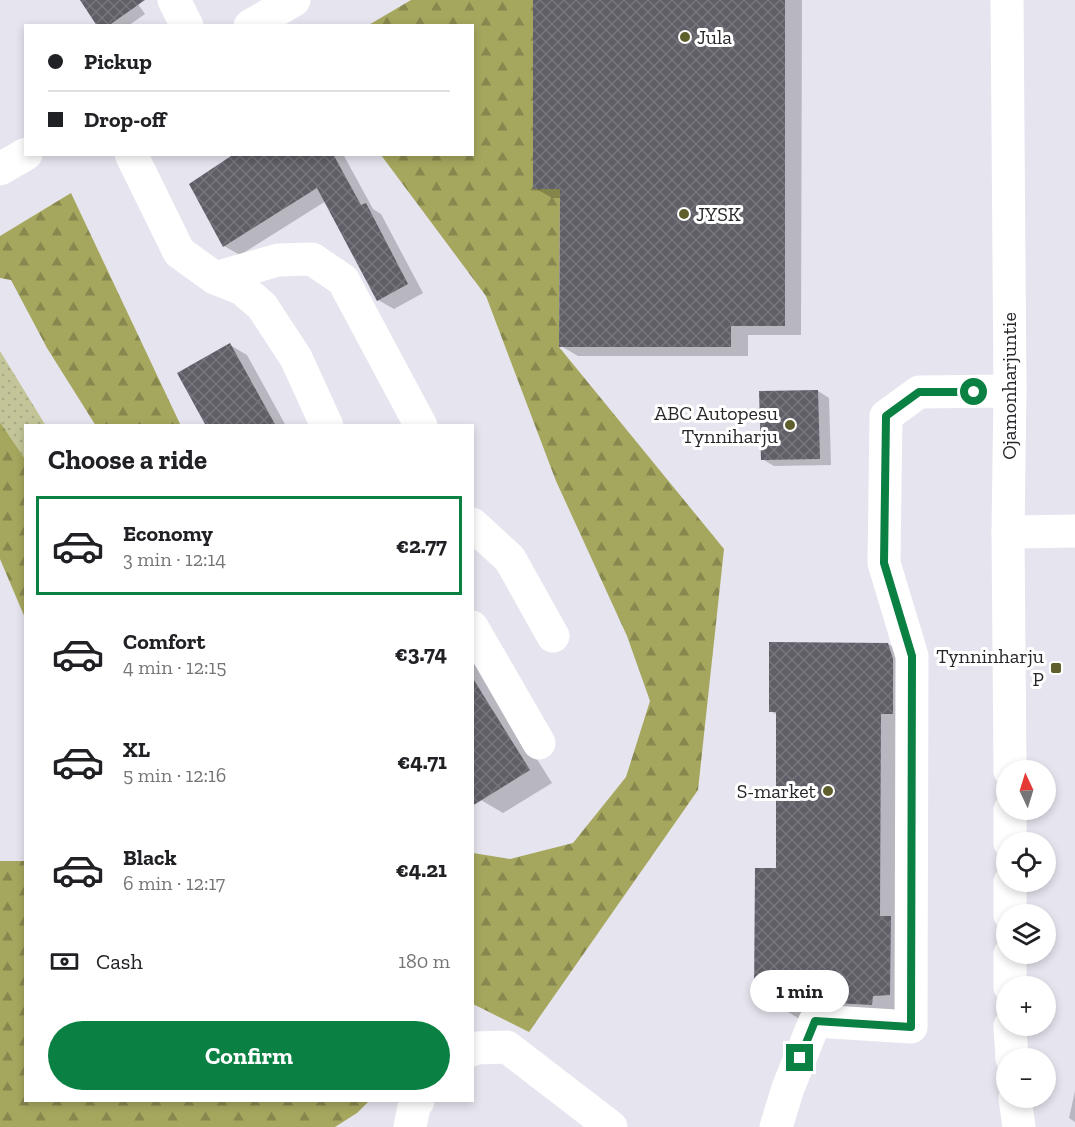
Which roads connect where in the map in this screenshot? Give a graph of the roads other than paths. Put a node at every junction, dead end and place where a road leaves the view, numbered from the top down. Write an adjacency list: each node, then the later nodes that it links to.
1 (174, 0): 4 (main road)
2 (294, 0): 5 (main road)
3 (1007, 0): 10 (main road, Ojamonharjuntie)
4 (186, 24)
5 (253, 24)
6 (24, 155): 8 (main road)
7 (132, 156): 9 (main road)
8 (0, 169)
9 (215, 278): 11 (main road); 12 (main road)
10 (1010, 391): 15 (main road, Ojamonharjuntie); 24 (main road)
11 (326, 424)
12 (420, 424)
13 (474, 526): 17 (main road)
14 (1075, 531): 15 (main road)
15 (1008, 532): 19 (main road, Ojamonharjuntie)
16 (474, 630): 18 (main road)
17 (553, 636)
18 (539, 743)
19 (1010, 760)
20 (474, 1049): 23 (main road)
21 (417, 1102): 22 (main road)
22 (410, 1127)
23 (611, 1127)
24 (776, 1127)

